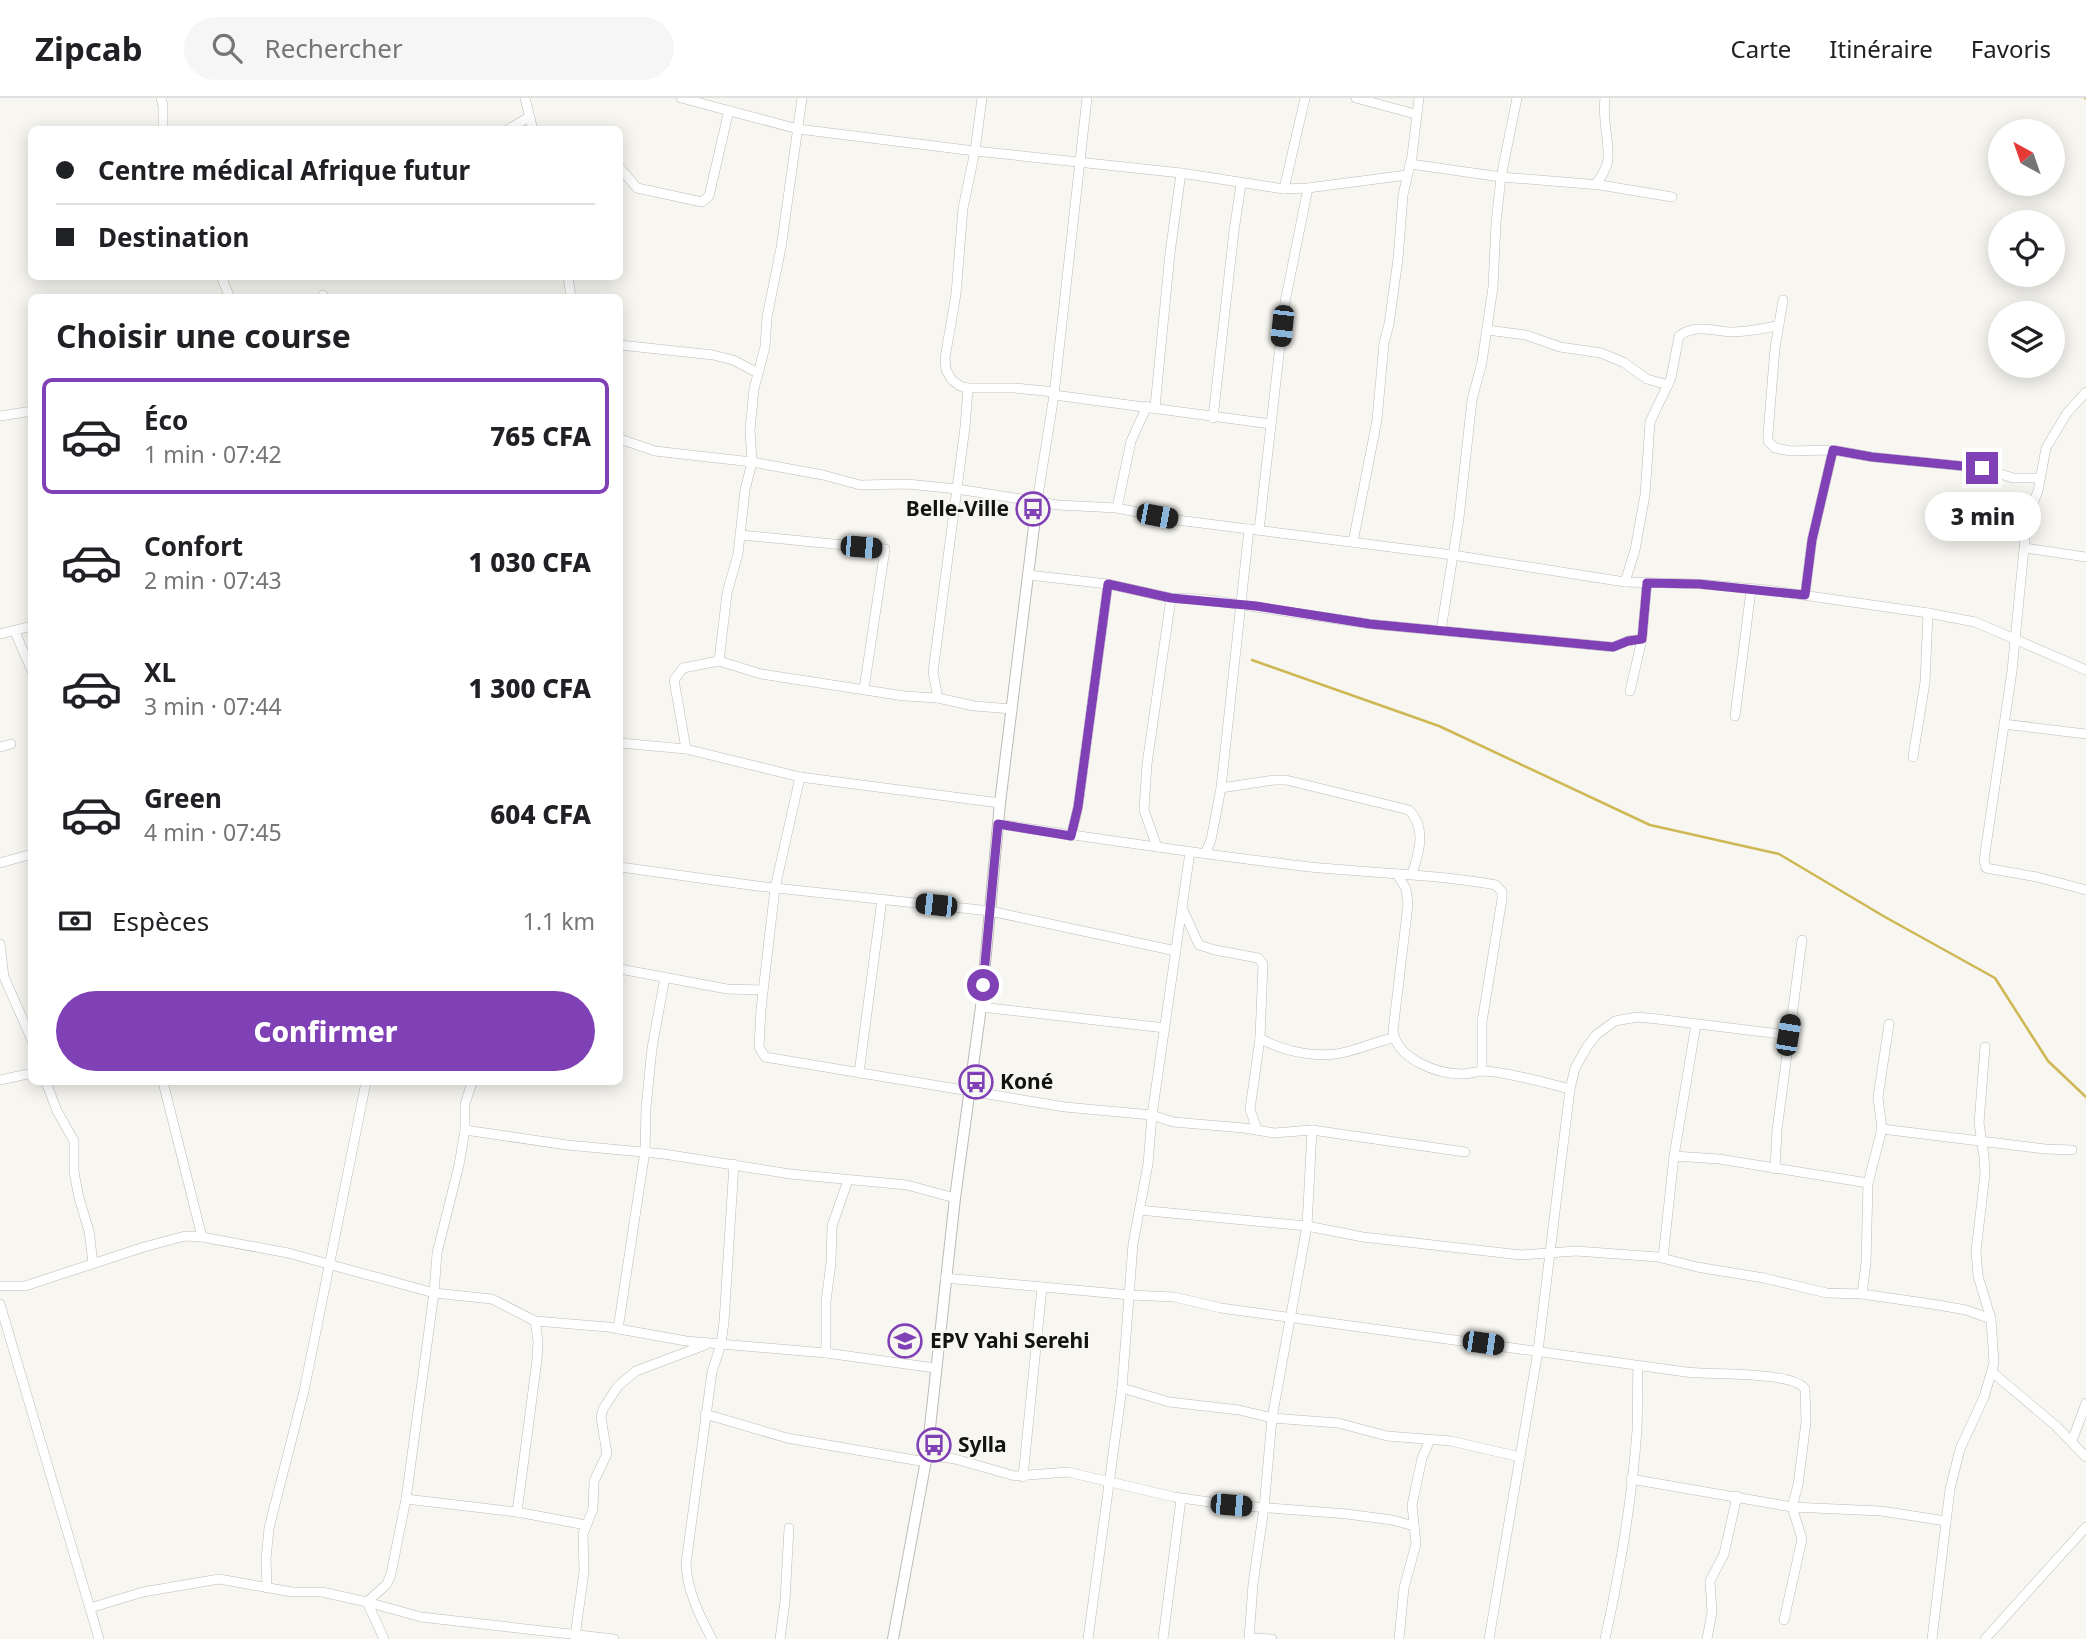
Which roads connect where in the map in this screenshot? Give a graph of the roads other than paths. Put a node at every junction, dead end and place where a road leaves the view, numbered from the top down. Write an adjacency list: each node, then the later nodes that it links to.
1 (161, 98): 15 (street)
2 (525, 98): 14 (street)
3 (681, 98): 12 (street)
4 (802, 98): 18 (street)
5 (982, 98): 19 (street)
6 (1087, 98): 20 (street)
7 (1305, 98): 29 (street)
8 (1356, 98): 13 (street)
9 (1419, 98): 13 (street)
10 (1517, 98): 25 (street)
11 (1605, 98): 27 (street)
12 (729, 110): 18 (street); 22 (street)
13 (1415, 114): 21 (street)
14 (529, 117): 16 (street); 17 (street)
15 (163, 126)
16 (514, 126)
17 (532, 126)
18 (798, 129): 19 (street); 35 (street)
19 (975, 151): 20 (street); 37 (street)
20 (1079, 161): 23 (street); 39 (street)
21 (1410, 164): 24 (street); 25 (street)
22 (623, 172)
23 (1181, 173): 26 (street); 40 (street)
24 (1407, 175): 28 (street); 54 (street)
25 (1502, 177): 27 (street); 33 (street)
26 (1241, 184): 29 (street); 43 (street)
27 (1596, 184): 30 (street)
28 (1308, 188): 29 (street); 44 (street)
29 (1284, 189)
30 (1672, 197)
31 (1783, 300): 32 (street)
32 (1779, 325): 36 (street); 46 (street)
33 (1487, 330): 36 (street); 56 (street)
34 (623, 345): 35 (street)
35 (758, 373): 47 (street)
36 (1668, 385): 59 (street)
37 (968, 388): 39 (street); 49 (street)
38 (2086, 392): 48 (street)
39 (1054, 394): 40 (street); 50 (street)
40 (1151, 406): 43 (street); 51 (street)
41 (28, 412): 42 (street)
42 (0, 416)
43 (1213, 418): 44 (street)
44 (1270, 424): 52 (street)
45 (623, 440): 47 (street)
46 (1833, 450): 48 (street); 63 (street)
47 (752, 462): 49 (street); 53 (street)
48 (2038, 478): 55 (street)
49 (957, 489): 50 (street); 78 (street)
50 (1037, 502): 51 (street); 58 (street)
51 (1118, 508): 52 (street)
52 (1254, 529): 54 (street); 65 (street)
53 (741, 536): 73 (street); 76 (street)
54 (1353, 542): 56 (street)
55 (2025, 548): 57 (street); 71 (street)
56 (1453, 555): 59 (street); 68 (street)
57 (2086, 557)
58 (1028, 575): 61 (street); 79 (street)
59 (1625, 582): 60 (street)
60 (1647, 583): 62 (street); 72 (street)
61 (1108, 584): 64 (street); 92 (street)
62 (1751, 590): 63 (street); 80 (street)
63 (1805, 595): 66 (street)
64 (1171, 598): 65 (street); 93 (street)
65 (1239, 604): 68 (street); 89 (street)
66 (1928, 613): 71 (street); 87 (street)
67 (28, 627): 69 (street)
68 (1441, 630): 72 (street)
69 (15, 632): 70 (street); 74 (street)
70 (0, 634)
71 (2016, 638): 75 (street); 81 (street)
72 (1642, 639): 77 (street)
73 (719, 661): 76 (street); 86 (street)
74 (28, 662)
75 (2086, 670)
76 (864, 690): 78 (street)
77 (1630, 691)
78 (939, 698): 79 (street)
79 (1012, 709): 90 (street)
80 (1735, 716)
81 (2004, 724): 82 (street); 102 (street)
82 (2086, 734)
83 (623, 743): 86 (street)
84 (11, 744): 85 (street)
85 (0, 747)
86 (686, 748): 88 (street)
87 (1913, 757)
88 (800, 777): 90 (street); 101 (street)
89 (1221, 788): 95 (street); 100 (street)
90 (1000, 803): 91 (street)
91 (998, 824): 92 (street); 105 (street)
92 (1071, 836): 93 (street)
93 (1157, 847): 94 (street)
94 (1190, 852): 95 (street); 104 (street)
95 (1205, 854): 99 (street)
96 (28, 855): 97 (street)
97 (0, 863)
98 (623, 867): 101 (street)
99 (1397, 874): 100 (street); 119 (street)
100 (1412, 874): 121 (street)
101 (775, 888): 103 (street); 111 (street)
102 (2086, 890)
103 (882, 900): 105 (street); 122 (street)
104 (1183, 909): 108 (street); 118 (street)
105 (990, 911): 108 (street); 112 (street)
106 (1802, 940): 117 (street)
107 (0, 944): 116 (street)
108 (1176, 951): 115 (street)
109 (623, 970): 110 (street)
110 (665, 977): 111 (street); 138 (street)
111 (763, 990): 122 (street)
112 (981, 1007): 115 (street); 130 (street)
113 (1696, 1024): 117 (street); 129 (street); 140 (street)
114 (1889, 1024): 133 (street)
115 (1165, 1028): 131 (street)
116 (28, 1031)
117 (1788, 1035): 142 (street)
118 (1260, 1038): 119 (street); 132 (street)
119 (1394, 1038): 121 (street)
120 (1985, 1048): 136 (street)
121 (1482, 1071): 129 (street)
122 (859, 1073): 130 (street)
123 (28, 1074): 124 (street)
124 (0, 1080)
125 (47, 1085): 151 (street)
126 (164, 1085): 148 (street)
127 (365, 1085): 152 (street)
128 (471, 1085): 134 (street)
129 (1570, 1088): 149 (street)
130 (970, 1090): 131 (street); 145 (street)
131 (1152, 1115): 132 (street); 146 (street)
132 (1257, 1129): 135 (street)
133 (1882, 1129): 136 (street); 144 (street)
134 (465, 1130): 138 (street); 156 (street)
135 (1312, 1130): 139 (street); 147 (street)
136 (1982, 1140): 137 (street); 161 (street)
137 (2072, 1150)
138 (645, 1151): 141 (street); 163 (street)
139 (1465, 1152)
140 (1674, 1156): 142 (street); 150 (street)
141 (734, 1164): 143 (street); 164 (street)
142 (1774, 1168): 144 (street)
143 (848, 1180): 145 (street); 166 (street)
144 (1868, 1183): 157 (street)
145 (955, 1198): 153 (street)
146 (1139, 1210): 147 (street); 158 (street)
147 (1307, 1226): 149 (street); 160 (street)
148 (202, 1237): 151 (street); 152 (street)
149 (1551, 1254): 150 (street); 165 (street)
150 (1663, 1258): 157 (street)
151 (93, 1264): 154 (street)
152 (329, 1265): 156 (street); 193 (street)
153 (945, 1278): 155 (street); 168 (street)
154 (0, 1286)
155 (1042, 1287): 158 (street); 179 (street)
156 (434, 1293): 162 (street); 183 (street)
157 (1862, 1294): 161 (street)
158 (1130, 1295): 160 (street); 170 (street)
159 (0, 1304): 195 (street)
160 (1290, 1317): 165 (street); 173 (street)
161 (1991, 1319): 169 (street)
162 (536, 1321): 163 (street); 187 (street)
163 (618, 1329): 164 (street)
164 (716, 1343): 166 (street); 172 (street); 189 (street)
165 (1538, 1351): 167 (street); 176 (street)
166 (826, 1353): 168 (street)
167 (1638, 1366): 180 (street); 185 (street)
168 (934, 1368): 178 (street)
169 (1992, 1372): 175 (street); 188 (street)
170 (1122, 1388): 173 (street); 181 (street)
171 (2086, 1403): 175 (street)
172 (705, 1414): 178 (street); 203 (street)
173 (1272, 1418): 174 (street); 186 (street)
174 (1430, 1440): 176 (street); 190 (street)
175 (2072, 1441): 177 (street)
176 (1520, 1457): 210 (street)
177 (2086, 1457)
178 (926, 1458): 179 (street); 205 (street)
179 (1023, 1477): 181 (street)
180 (1631, 1479): 182 (street); 211 (street)
181 (1108, 1481): 184 (street); 206 (street)
182 (1737, 1496): 185 (street); 212 (street)
183 (406, 1499): 187 (street); 194 (street)
184 (1181, 1499): 186 (street); 207 (street)
185 (1792, 1507): 188 (street); 196 (street)
186 (1264, 1508): 190 (street); 198 (street)
187 (517, 1512): 189 (street)
188 (1946, 1521): 213 (street)
189 (586, 1525): 197 (street)
190 (1414, 1526): 209 (street)
191 (2086, 1527): 199 (street)
192 (789, 1528): 204 (street)
193 (267, 1588): 194 (street); 195 (street)
194 (367, 1602): 197 (street); 201 (street)
195 (90, 1608): 200 (street)
196 (1784, 1620)
197 (575, 1636): 202 (street)
198 (1249, 1638): 208 (street)
199 (1987, 1638)
200 (99, 1639)
201 (384, 1639)
202 (614, 1639)
203 (712, 1639)
204 (780, 1639)
205 (893, 1639)
206 (1088, 1639)
207 (1163, 1639)
208 (1272, 1639)
209 (1399, 1639)
210 (1489, 1639)
211 (1605, 1639)
212 (1707, 1639)
213 (1932, 1639)

